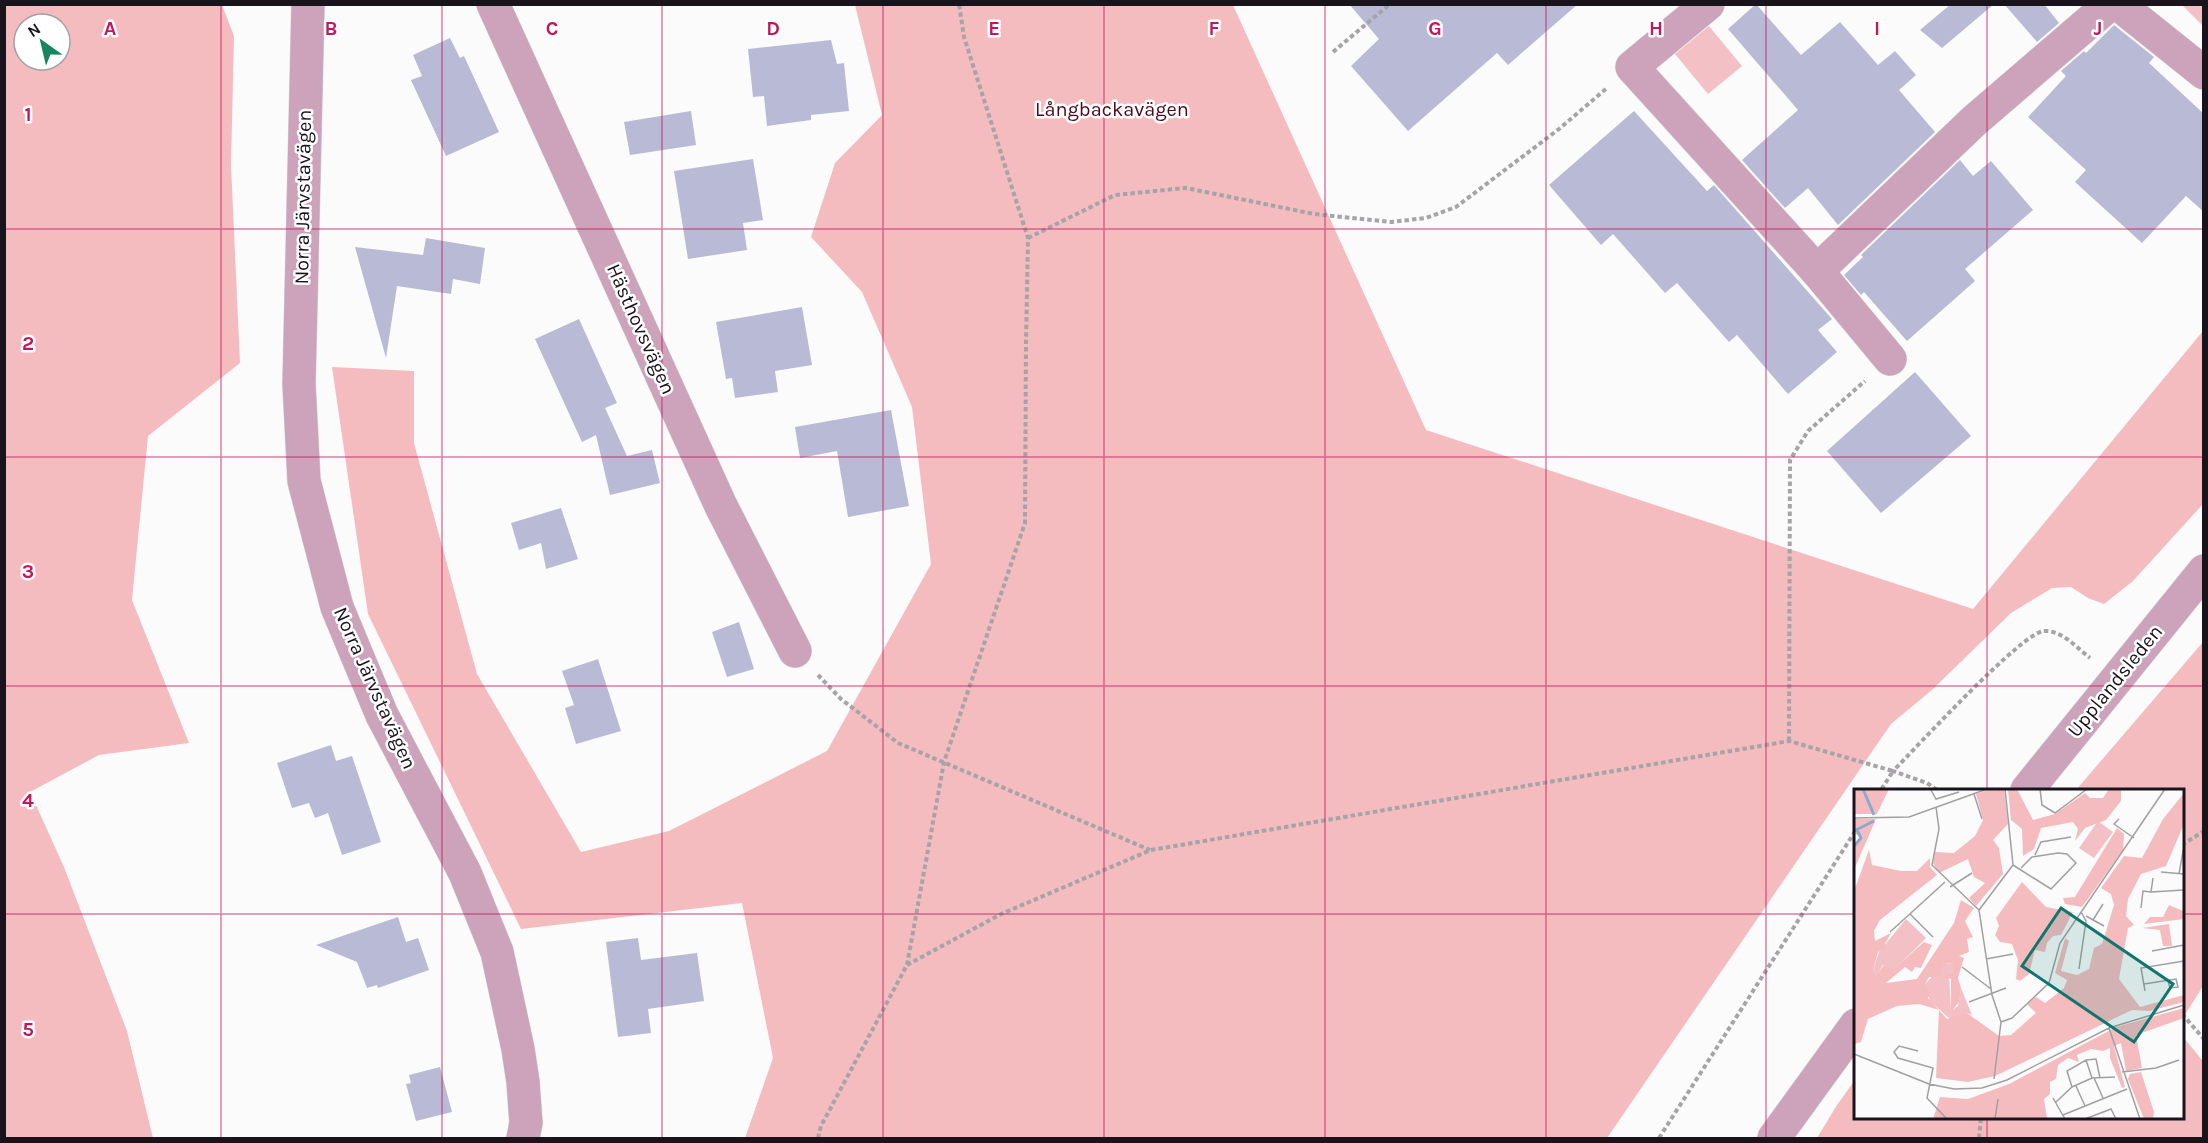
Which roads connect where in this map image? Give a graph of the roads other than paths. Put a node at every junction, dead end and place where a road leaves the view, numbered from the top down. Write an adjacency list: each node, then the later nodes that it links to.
1 (308, 4): 13 (street, Norra Järvstavägen)
2 (493, 4): 10 (street, Hästhovsvägen)
3 (1708, 4): 7 (street)
4 (2110, 4): 7 (street)
5 (2118, 4): 6 (street)
6 (2204, 73)
7 (1817, 271): 8 (street)
8 (1890, 359)
9 (2204, 571): 11 (street, Upplandsleden)
10 (795, 651)
11 (2028, 789)
12 (1854, 1028): 14 (street)
13 (523, 1138)
14 (1774, 1138)

